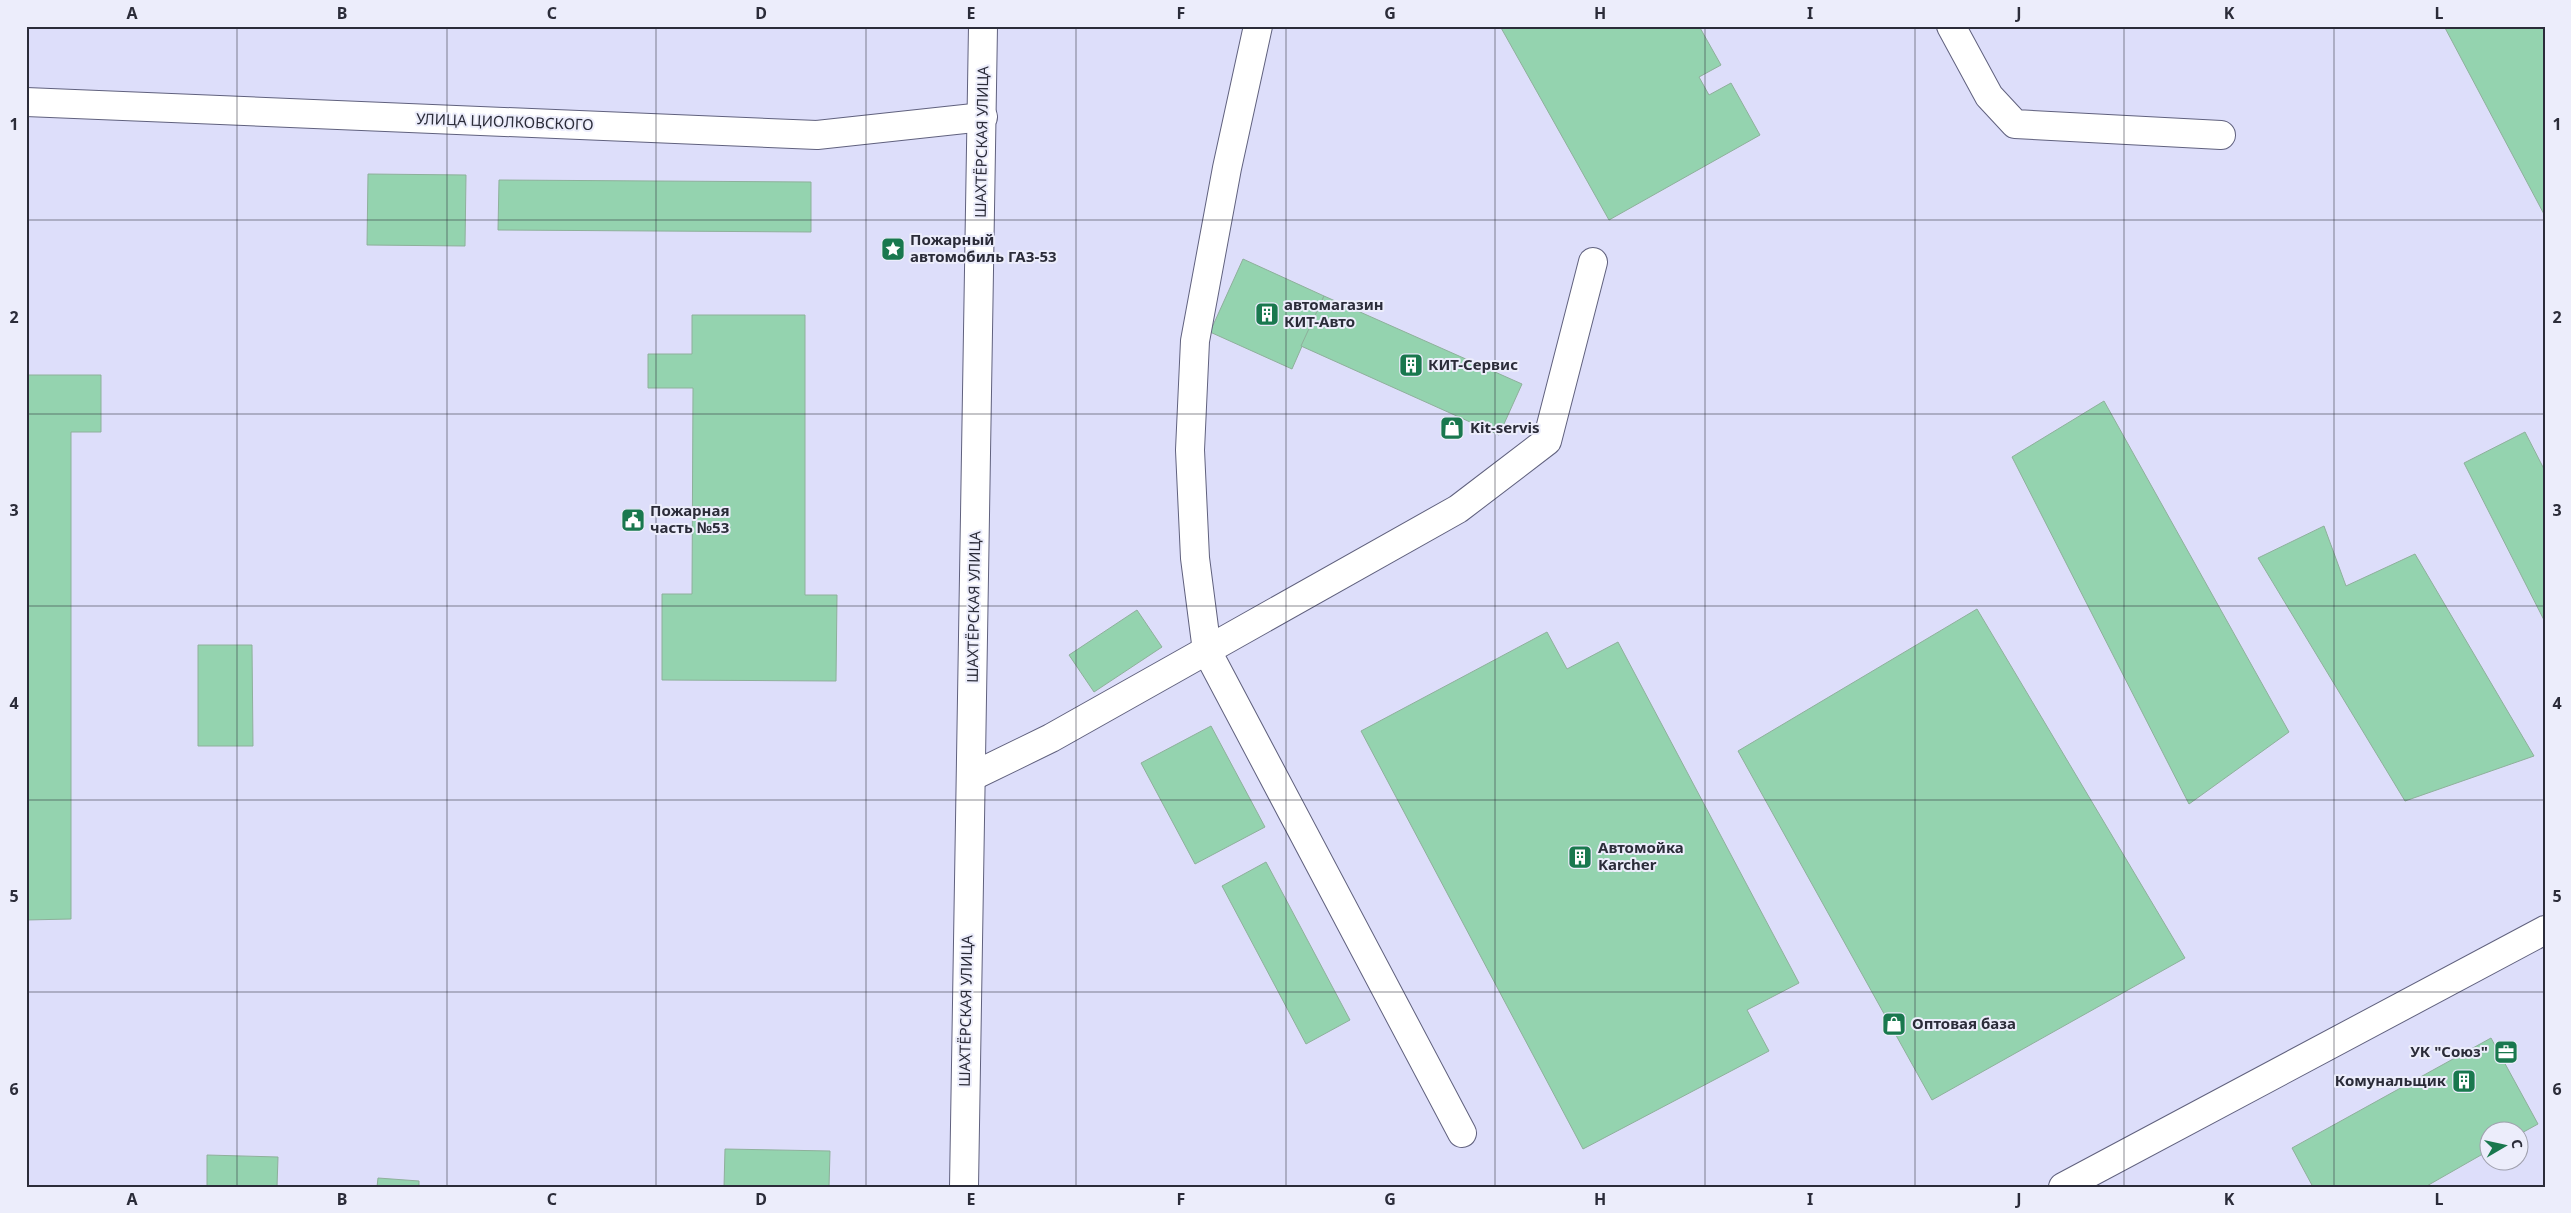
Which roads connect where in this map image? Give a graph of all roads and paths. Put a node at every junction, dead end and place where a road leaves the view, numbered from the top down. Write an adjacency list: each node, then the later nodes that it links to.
1 (983, 26): 5 (main road, ШАХТЁРСКАЯ УЛИЦА)
2 (1258, 26): 8 (main road)
3 (1951, 26): 6 (main road)
4 (26, 102): 5 (main road, УЛИЦА ЦИОЛКОВСКОГО)
5 (983, 117): 9 (main road, ШАХТЁРСКАЯ УЛИЦА)
6 (2221, 134)
7 (1593, 262): 8 (main road)
8 (1207, 651): 9 (main road); 11 (main road)
9 (971, 777): 12 (main road, ШАХТЁРСКАЯ УЛИЦА)
10 (2545, 930): 13 (main road)
11 (1462, 1133)
12 (964, 1187)
13 (2063, 1187)

